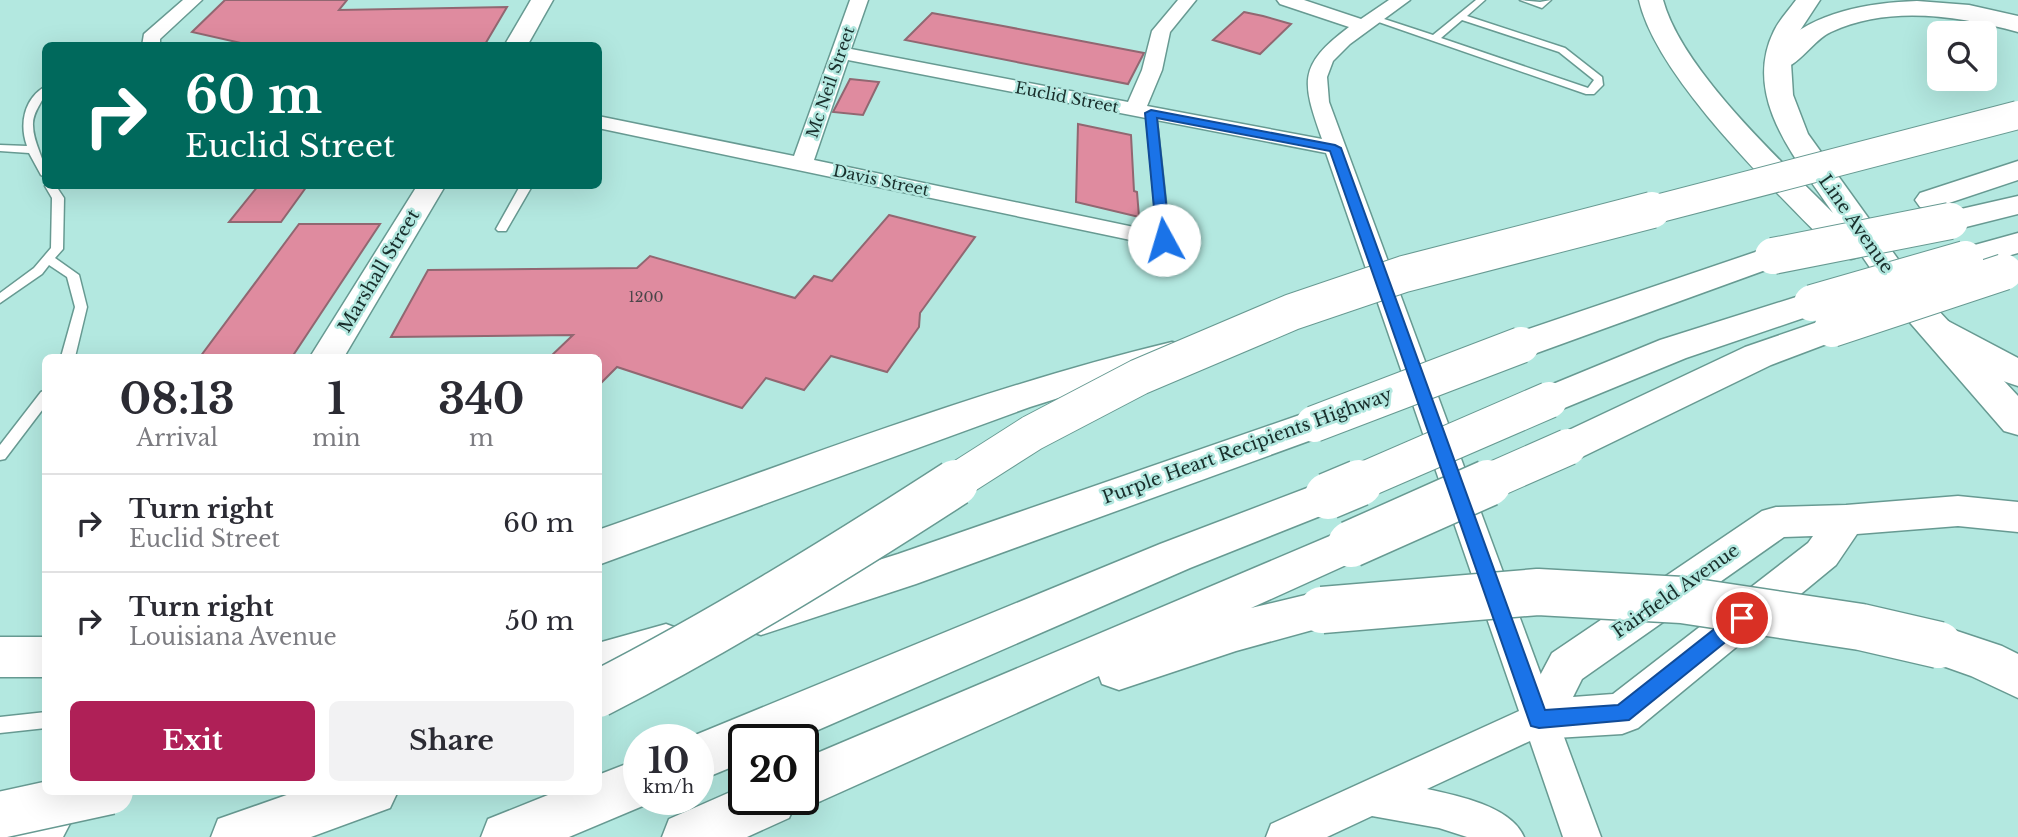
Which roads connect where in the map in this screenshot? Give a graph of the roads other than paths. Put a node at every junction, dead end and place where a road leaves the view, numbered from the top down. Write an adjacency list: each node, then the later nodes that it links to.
1 (192, 0): 17 (street)
2 (542, 0): 18 (street)
3 (859, 0): 19 (street, Mc Neil Street)
4 (1187, 0): 22 (street)
5 (1286, 0): 14 (street)
6 (1401, 0): 14 (street)
7 (1481, 0): 13 (lane)
8 (1524, 0): 9 (lane)
9 (1547, 0)
10 (1651, 0): 41 (main road)
11 (1808, 0): 20 (main road, Line Avenue)
12 (1899, 3): 15 (main road); 20 (main road)
13 (1461, 17): 16 (lane); 16 (lane)
14 (1370, 22): 16 (lane); 26 (street)
15 (2018, 24)
16 (1434, 39)
17 (151, 42)
18 (517, 42)
19 (840, 53): 22 (street, Euclid Street); 28 (street, Mc Neil Street)
20 (1777, 63): 41 (main road, Line Avenue)
21 (42, 92): 27 (lane)
22 (1143, 112): 26 (street, Euclid Street); 37 (lane)
23 (2018, 115): 44 (main road, bridge)
24 (602, 123): 28 (street, Davis Street)
25 (0, 148): 27 (lane)
26 (1335, 148): 60 (street)
27 (32, 150): 29 (lane)
28 (802, 164): 37 (street, Davis Street)
29 (42, 169)
30 (2018, 170): 35 (main road)
31 (53, 189): 38 (lane)
32 (430, 189): 46 (street, Marshall Street)
33 (524, 189): 36 (lane)
34 (2018, 205): 35 (main road, Purple Heart Recipients Highway)
35 (1941, 210): 57 (main road, Purple Heart Recipients Highway, bridge)
36 (502, 229)
37 (1164, 240)
38 (48, 259): 40 (lane); 45 (lane)
39 (2006, 259): 42 (main road, bridge)
40 (0, 299)
41 (1911, 302): 43 (main road, Line Avenue)
42 (1822, 316): 63 (main road, bridge); 64 (main road, bridge)
43 (1935, 329): 47 (main road); 49 (main road, Line Avenue)
44 (1205, 348): 54 (main road, bridge); 59 (main road, bridge)
45 (69, 354)
46 (329, 354)
47 (2018, 373)
48 (42, 400): 50 (lane)
49 (2018, 421)
50 (6, 441): 51 (lane)
51 (0, 454)
52 (2018, 517): 53 (street, Fairfield Avenue)
53 (1846, 520): 60 (street); 60 (street, Fairfield Avenue)
54 (602, 547)
55 (0, 657): 56 (main road)
56 (42, 657)
57 (602, 663)
58 (2007, 671): 64 (main road, bridge)
59 (602, 692)
60 (1539, 719): 70 (street); 79 (street)
61 (42, 720): 62 (lane)
62 (0, 724)
63 (714, 751)
64 (852, 761): 65 (main road)
65 (819, 776)
66 (623, 790): 75 (main road)
67 (62, 795): 73 (street)
68 (92, 795): 71 (main road, bridge)
69 (360, 795): 74 (main road)
70 (1368, 797): 77 (street); 78 (street)
71 (0, 815)
72 (737, 815): 76 (main road)
73 (36, 837)
74 (237, 837)
75 (507, 837)
76 (688, 837)
77 (1285, 837)
78 (1505, 837)
79 (1582, 837)

